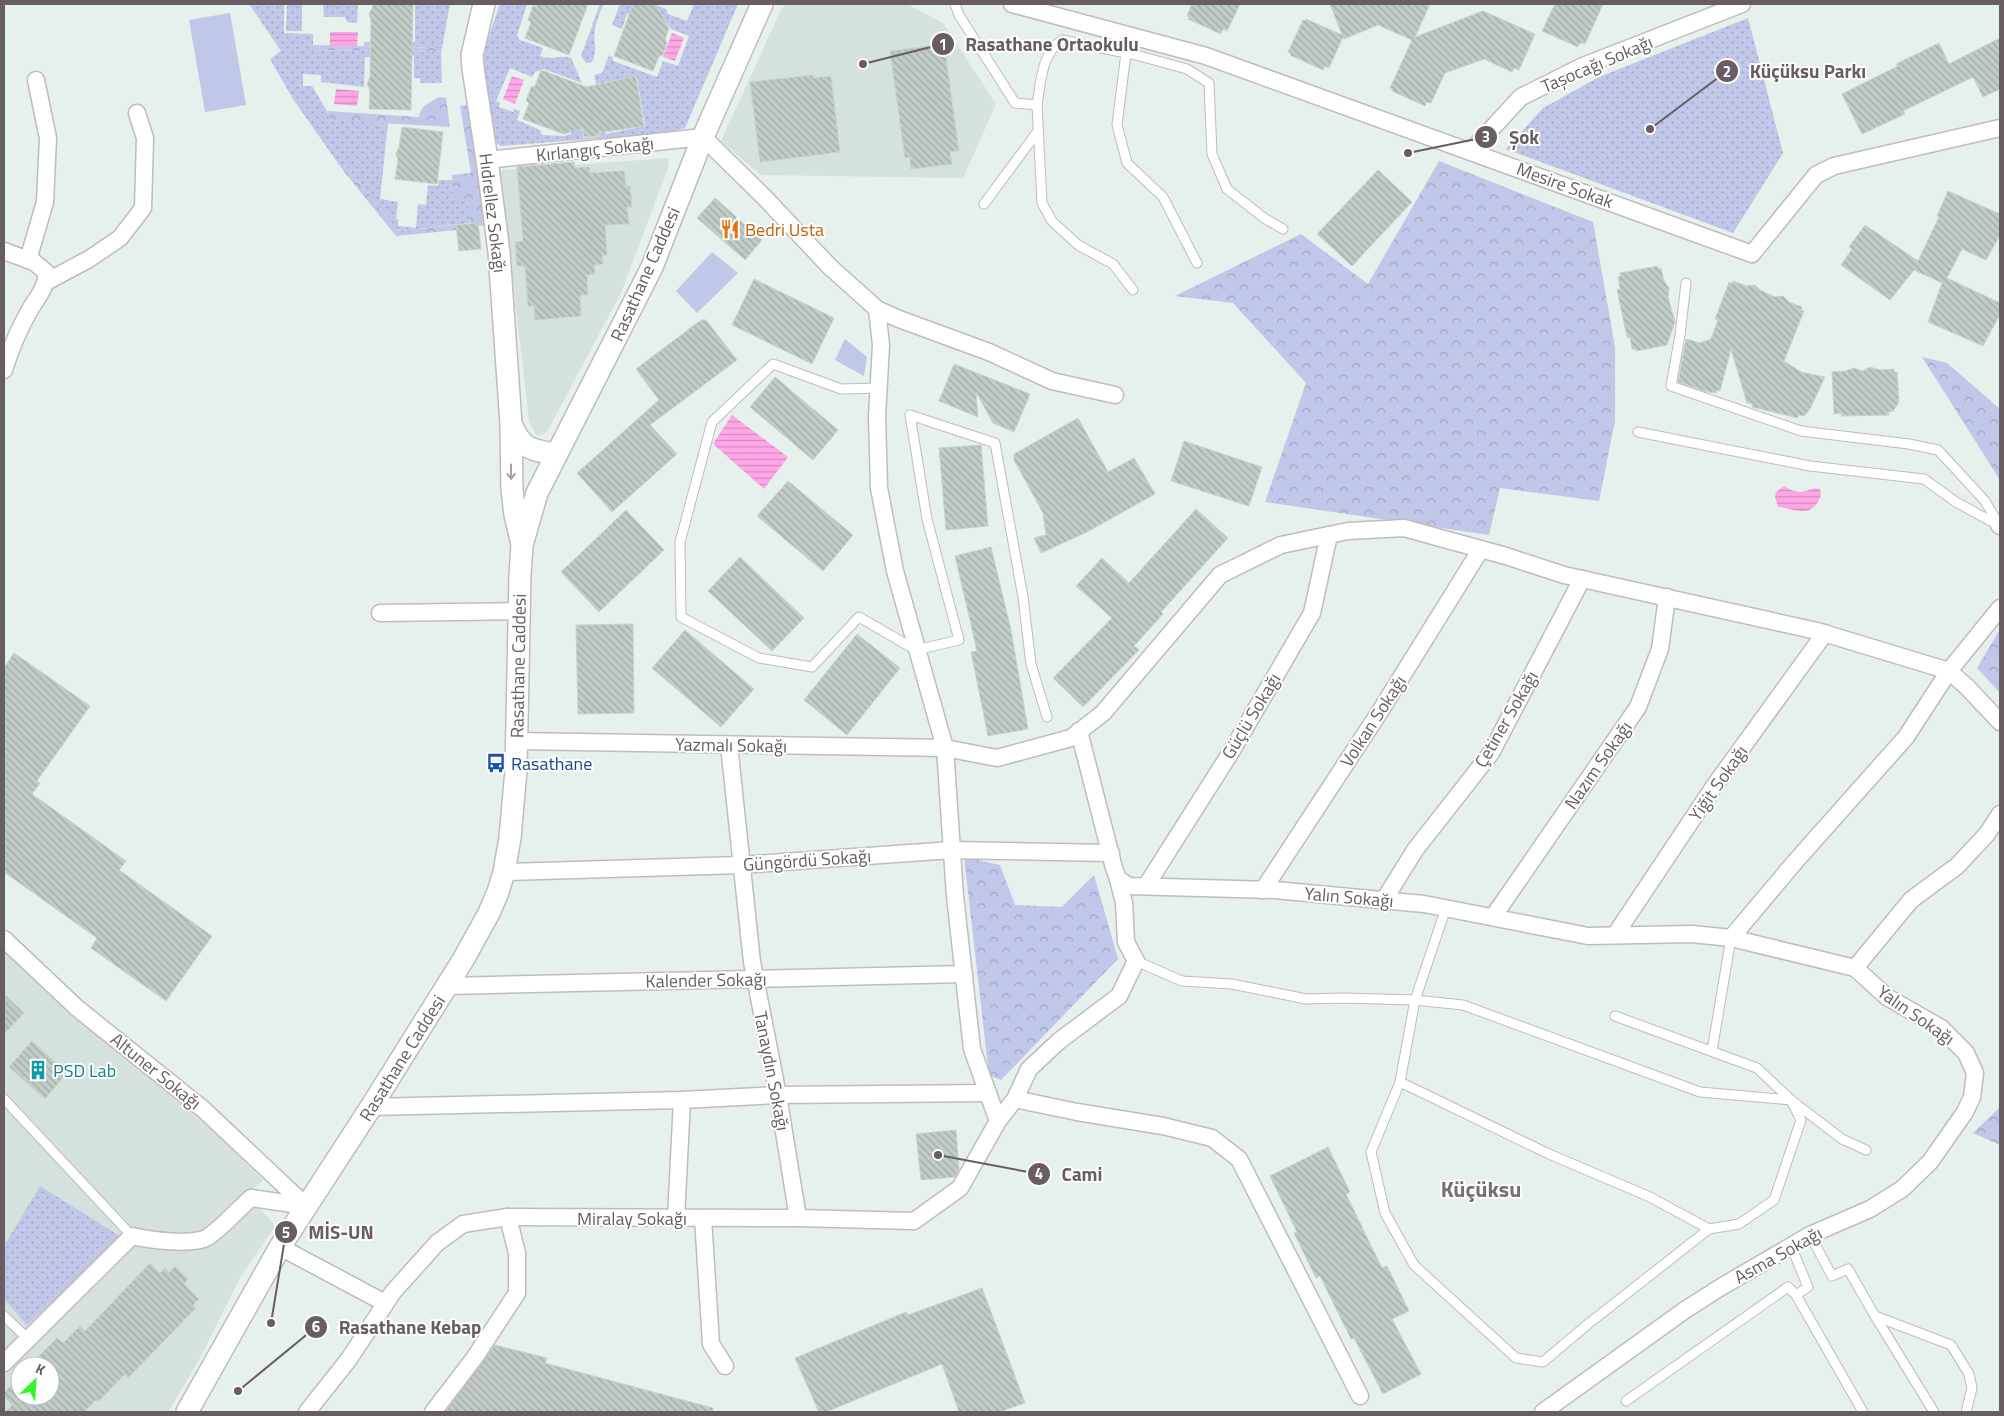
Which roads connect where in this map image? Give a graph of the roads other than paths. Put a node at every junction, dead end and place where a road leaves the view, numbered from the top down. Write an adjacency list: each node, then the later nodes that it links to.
1 (484, 4): 15 (street, Hıdrellez Sokağı)
2 (762, 4): 13 (street, Rasathane Caddesi)
3 (955, 4): 9 (lane)
4 (1012, 4): 14 (street, Mesire Sokak)
5 (1742, 4): 6 (street, Taşocağı Sokağı)
6 (1713, 10): 14 (street, Taşocağı Sokağı)
7 (1126, 53): 9 (lane); 17 (lane); 20 (lane)
8 (36, 80): 19 (street)
9 (1036, 104): 12 (lane)
10 (137, 114): 21 (street)
11 (2000, 128): 14 (street, Mesire Sokak)
12 (1038, 131): 16 (lane); 23 (lane)
13 (703, 137): 15 (street, Kırlangıç Sokağı); 24 (street); 30 (street, Rasathane Caddesi)
14 (1471, 151)
15 (487, 160): 28 (street, Hıdrellez Sokağı)
16 (984, 204)
17 (1283, 229)
18 (4, 251): 19 (street)
19 (28, 260): 21 (street)
20 (1198, 263)
21 (46, 282): 25 (street)
22 (1686, 283): 31 (lane)
23 (1133, 290)
24 (877, 309): 26 (street); 27 (street)
25 (4, 370)
26 (878, 388): 41 (street); 41 (lane)
27 (1116, 395)
28 (511, 424): 30 (street, Hıdrellez Sokağı); 33 (street, Hıdrellez Sokağı, one-way to 33)
29 (1638, 432): 31 (lane)
30 (556, 454): 33 (street, Rasathane Caddesi)
31 (1999, 526)
32 (1329, 535): 34 (street, Yazmalı Sokağı); 45 (street, Yazmalı Sokağı); 55 (street, Güçlü Sokağı)
33 (522, 545): 38 (street, Rasathane Caddesi)
34 (1481, 549): 35 (street, Yazmalı Sokağı); 56 (street, Volkan Sokağı)
35 (1582, 579): 36 (street, Yazmalı Sokağı); 57 (street, Çetiner Sokağı)
36 (1666, 597): 40 (street, Yazmalı Sokağı); 59 (street, Nazım Sokağı)
37 (2000, 608): 42 (street)
38 (519, 610): 39 (street); 46 (street, Rasathane Caddesi)
39 (380, 613)
40 (1825, 633): 42 (street, Yazmalı Sokağı); 60 (street, Yiğit Sokağı)
41 (916, 650): 43 (lane); 48 (street)
42 (1949, 671): 44 (street); 61 (street)
43 (1046, 717)
44 (2000, 722)
45 (1079, 731): 48 (street, Yazmalı Sokağı); 51 (street)
46 (517, 740): 47 (street, Yazmalı Sokağı); 53 (street, Rasathane Caddesi)
47 (728, 745): 48 (street, Yazmalı Sokağı); 52 (street, Tanaydın Sokağı)
48 (945, 748): 50 (street)
49 (2000, 814): 64 (street)
50 (952, 850): 51 (street, Güngördü Sokağı); 52 (street, Güngördü Sokağı); 65 (street)
51 (1111, 853): 54 (street)
52 (740, 865): 53 (street, Güngördü Sokağı); 66 (street, Tanaydın Sokağı)
53 (504, 872): 67 (street, Rasathane Caddesi)
54 (1118, 879): 55 (street, Yalın Sokağı); 63 (street)
55 (1146, 886): 56 (street, Yalın Sokağı)
56 (1263, 890): 57 (street, Yalın Sokağı)
57 (1384, 900): 58 (street, Yalın Sokağı)
58 (1446, 908): 59 (street, Yalın Sokağı); 68 (lane)
59 (1493, 917): 60 (street, Yalın Sokağı)
60 (1615, 935): 61 (street, Yalın Sokağı)
61 (1731, 938): 64 (street, Yalın Sokağı); 70 (lane)
62 (4, 939): 82 (street, Altuner Sokağı)
63 (1136, 961): 68 (lane); 76 (street, Miralay Sokağı)
64 (1854, 968): 71 (street, Yalın Sokağı)
65 (964, 974): 66 (street, Kalender Sokağı); 74 (street)
66 (755, 979): 67 (street, Kalender Sokağı); 73 (street, Tanaydın Sokağı)
67 (448, 986): 79 (street, Rasathane Caddesi)
68 (1415, 1000): 72 (lane); 78 (lane)
69 (1616, 1016): 70 (lane)
70 (1712, 1051): 78 (lane)
71 (1975, 1073): 88 (street, Asma Sokağı)
72 (1400, 1082): 87 (lane); 87 (lane)
73 (778, 1094): 74 (street); 77 (street); 86 (street, Tanaydın Sokağı)
74 (988, 1094): 80 (street)
75 (4, 1099): 89 (lane)
76 (1015, 1099): 80 (street, Miralay Sokağı); 99 (street)
77 (682, 1100): 79 (street); 84 (street)
78 (1791, 1100): 81 (lane); 87 (lane)
79 (371, 1107): 82 (street, Rasathane Caddesi)
80 (998, 1121): 86 (street, Miralay Sokağı)
81 (1866, 1150)
82 (306, 1206): 89 (street); 91 (street, Rasathane Caddesi)
83 (508, 1218): 84 (street, Miralay Sokağı); 93 (street, Miralay Sokağı); 104 (street)
84 (676, 1218): 85 (street, Miralay Sokağı)
85 (703, 1218): 86 (street, Miralay Sokağı); 98 (street)
86 (798, 1218)
87 (1709, 1229)
88 (1810, 1234): 90 (street, Asma Sokağı); 95 (lane)
89 (132, 1236): 96 (street)
90 (1791, 1246): 92 (lane); 101 (street, Asma Sokağı)
91 (280, 1247): 93 (street); 102 (street, Rasathane Caddesi)
92 (1796, 1295): 100 (lane); 105 (lane)
93 (385, 1303): 103 (street, Miralay Sokağı)
94 (4, 1316): 96 (lane)
95 (1875, 1316): 106 (lane); 107 (lane)
96 (28, 1339): 97 (street)
97 (4, 1363)
98 (725, 1366)
99 (1360, 1396)
100 (1626, 1401)
101 (1554, 1410)
102 (187, 1412)
103 (307, 1412)
104 (433, 1412)
105 (1863, 1412)
106 (1934, 1412)
107 (1966, 1412)

